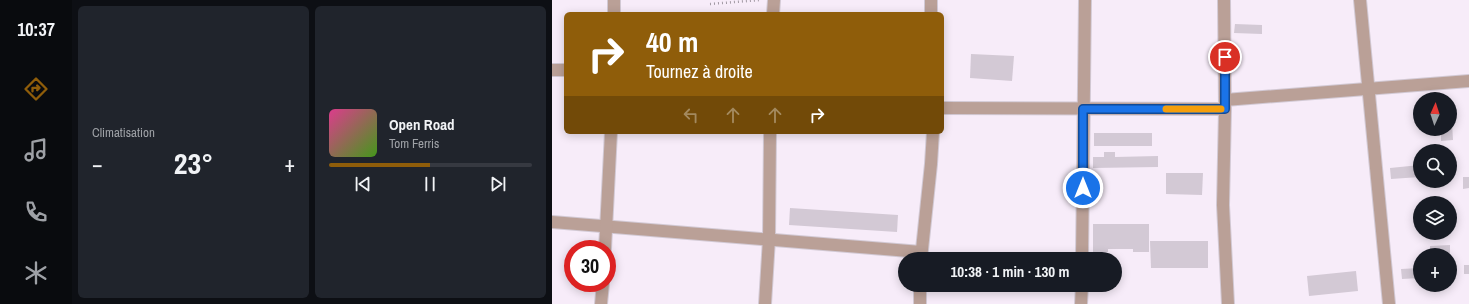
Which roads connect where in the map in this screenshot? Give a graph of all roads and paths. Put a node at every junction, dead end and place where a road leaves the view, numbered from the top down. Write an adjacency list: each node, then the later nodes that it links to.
1 (614, 0): 9 (street)
2 (760, 0): 8 (path)
3 (774, 0): 10 (street)
4 (931, 0): 11 (street)
5 (1085, 0): 18 (street)
6 (1224, 0): 16 (street)
7 (1360, 0): 15 (street)
8 (710, 4)
9 (614, 12)
10 (773, 12)
11 (931, 12)
12 (552, 70): 13 (street)
13 (564, 70)
14 (1469, 80): 15 (street)
15 (1368, 88): 16 (street); 37 (street)
16 (1225, 105): 18 (street); 36 (street)
17 (944, 108): 18 (street)
18 (1083, 109): 27 (street)
19 (611, 134): 23 (street)
20 (770, 134): 24 (street)
21 (932, 134): 26 (street)
22 (552, 222): 23 (street)
23 (607, 227): 24 (street); 25 (street)
24 (769, 239): 28 (street); 33 (street)
25 (606, 240)
26 (921, 252)
27 (1082, 252)
28 (898, 253)
29 (602, 292): 32 (street)
30 (920, 292): 34 (street)
31 (1082, 292): 35 (street)
32 (601, 304)
33 (765, 304)
34 (920, 304)
35 (1081, 304)
36 (1228, 304)
37 (1389, 304)

